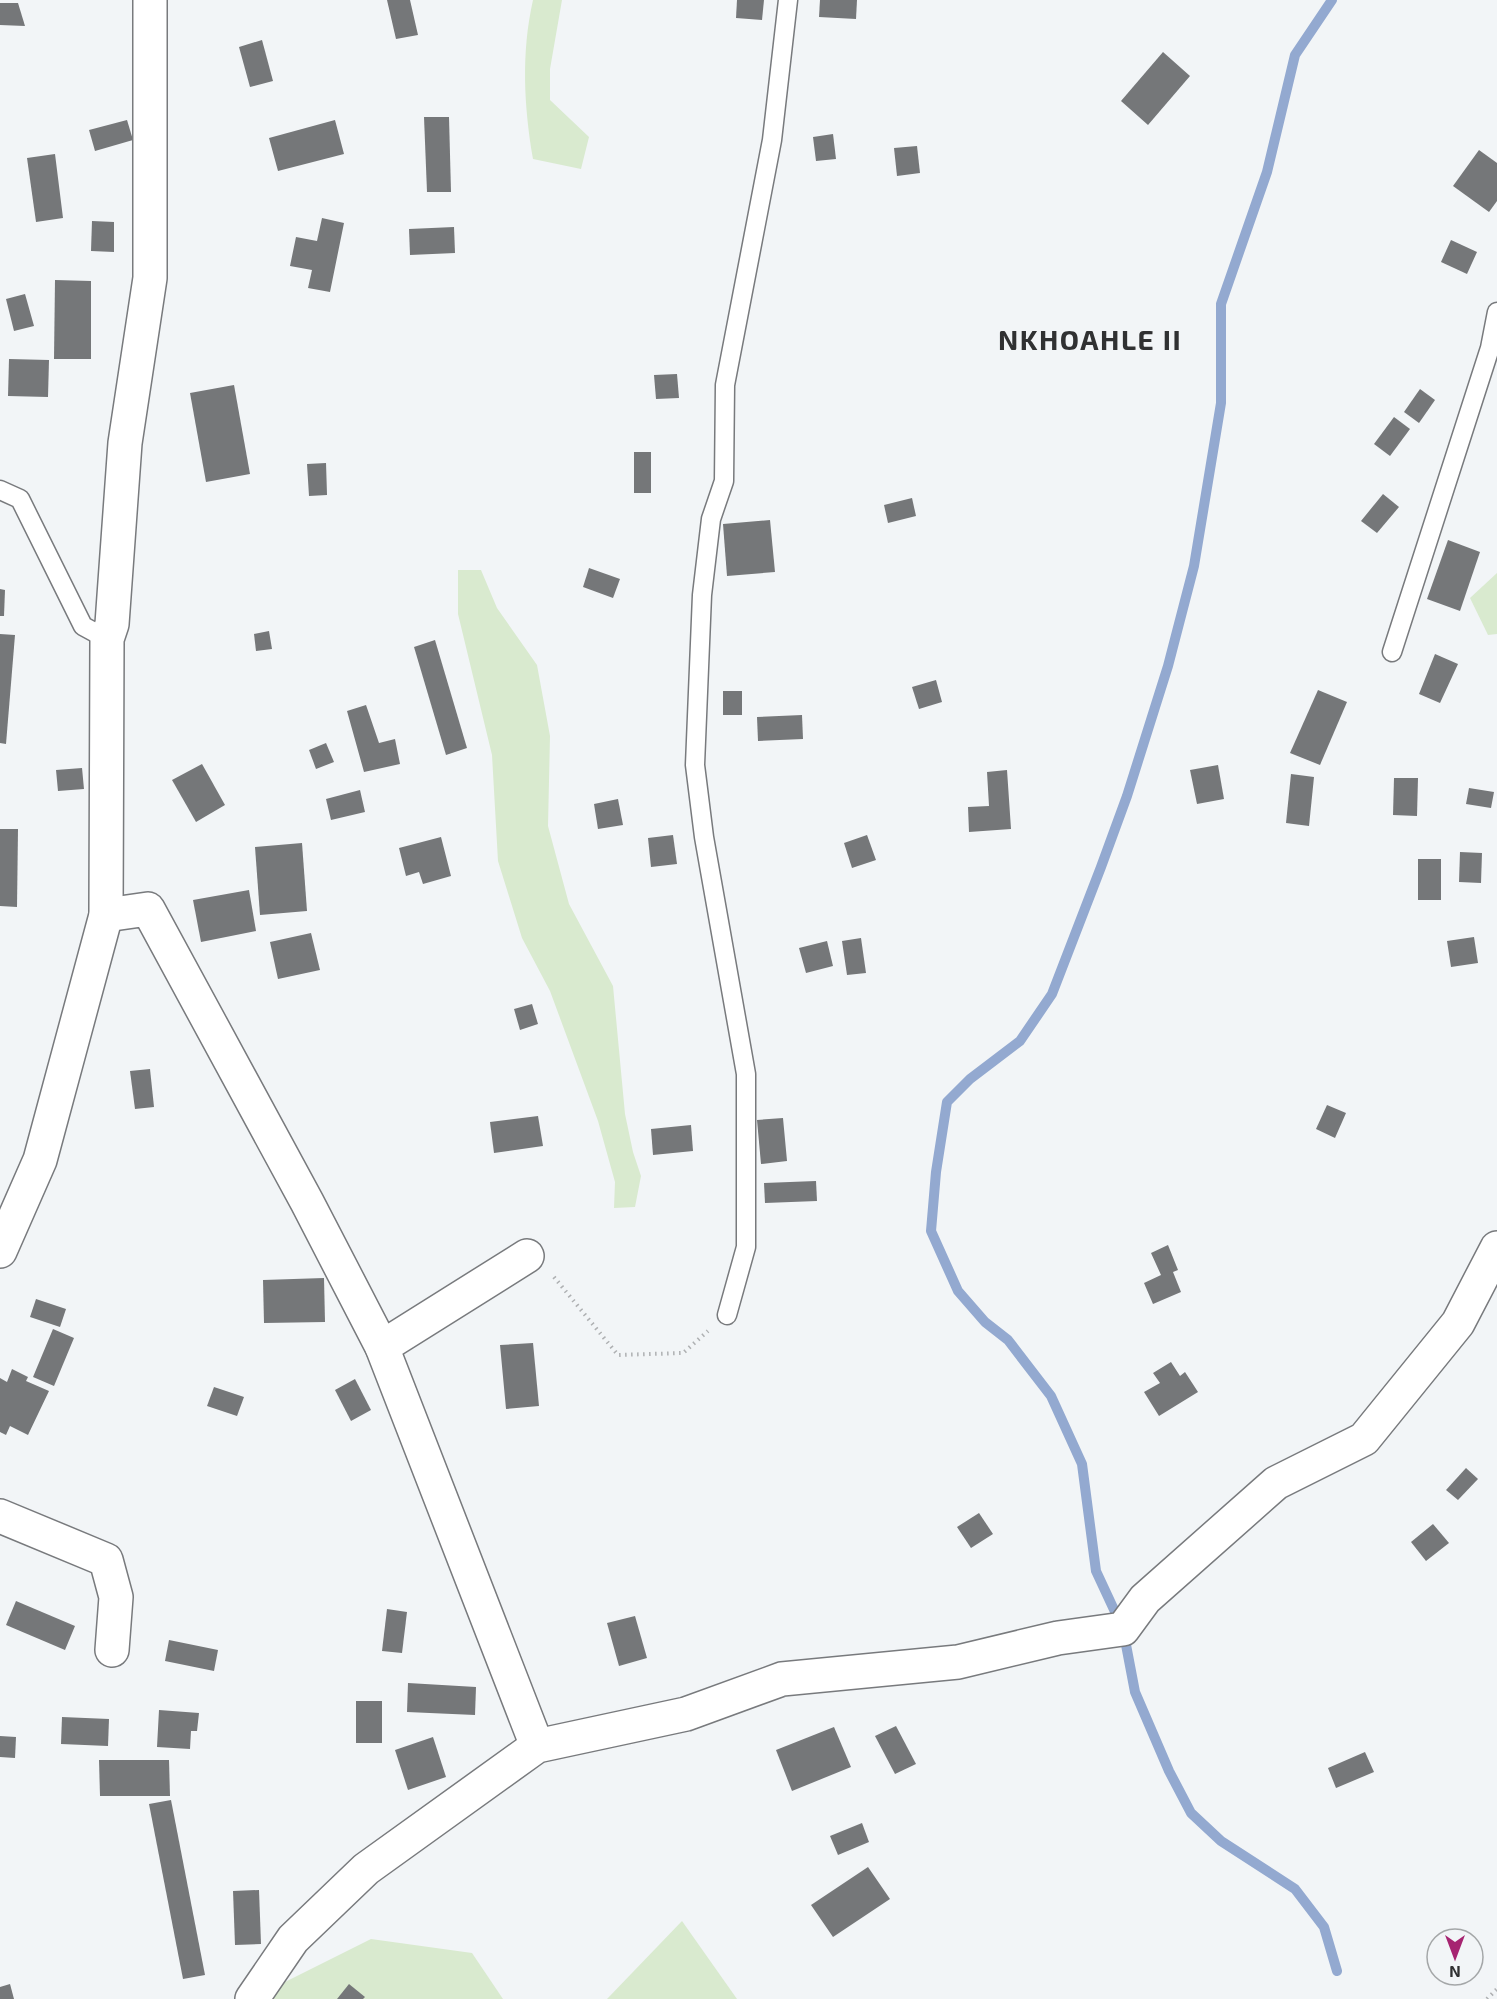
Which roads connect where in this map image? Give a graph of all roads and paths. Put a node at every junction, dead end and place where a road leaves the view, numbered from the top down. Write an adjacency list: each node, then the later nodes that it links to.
1 (150, 0): 5 (street)
2 (788, 0): 11 (lane)
3 (1497, 312): 6 (lane)
4 (0, 490): 5 (lane)
5 (106, 639): 7 (street)
6 (1392, 652)
7 (106, 915): 9 (street); 12 (street)
8 (1497, 1248): 15 (street)
9 (0, 1251)
10 (527, 1256): 11 (path); 12 (street)
11 (727, 1315)
12 (382, 1347): 15 (street)
13 (0, 1516): 14 (street)
14 (112, 1650)
15 (537, 1746): 17 (street)
16 (1497, 1989): 18 (path)
17 (252, 1999)
18 (1487, 1999)

